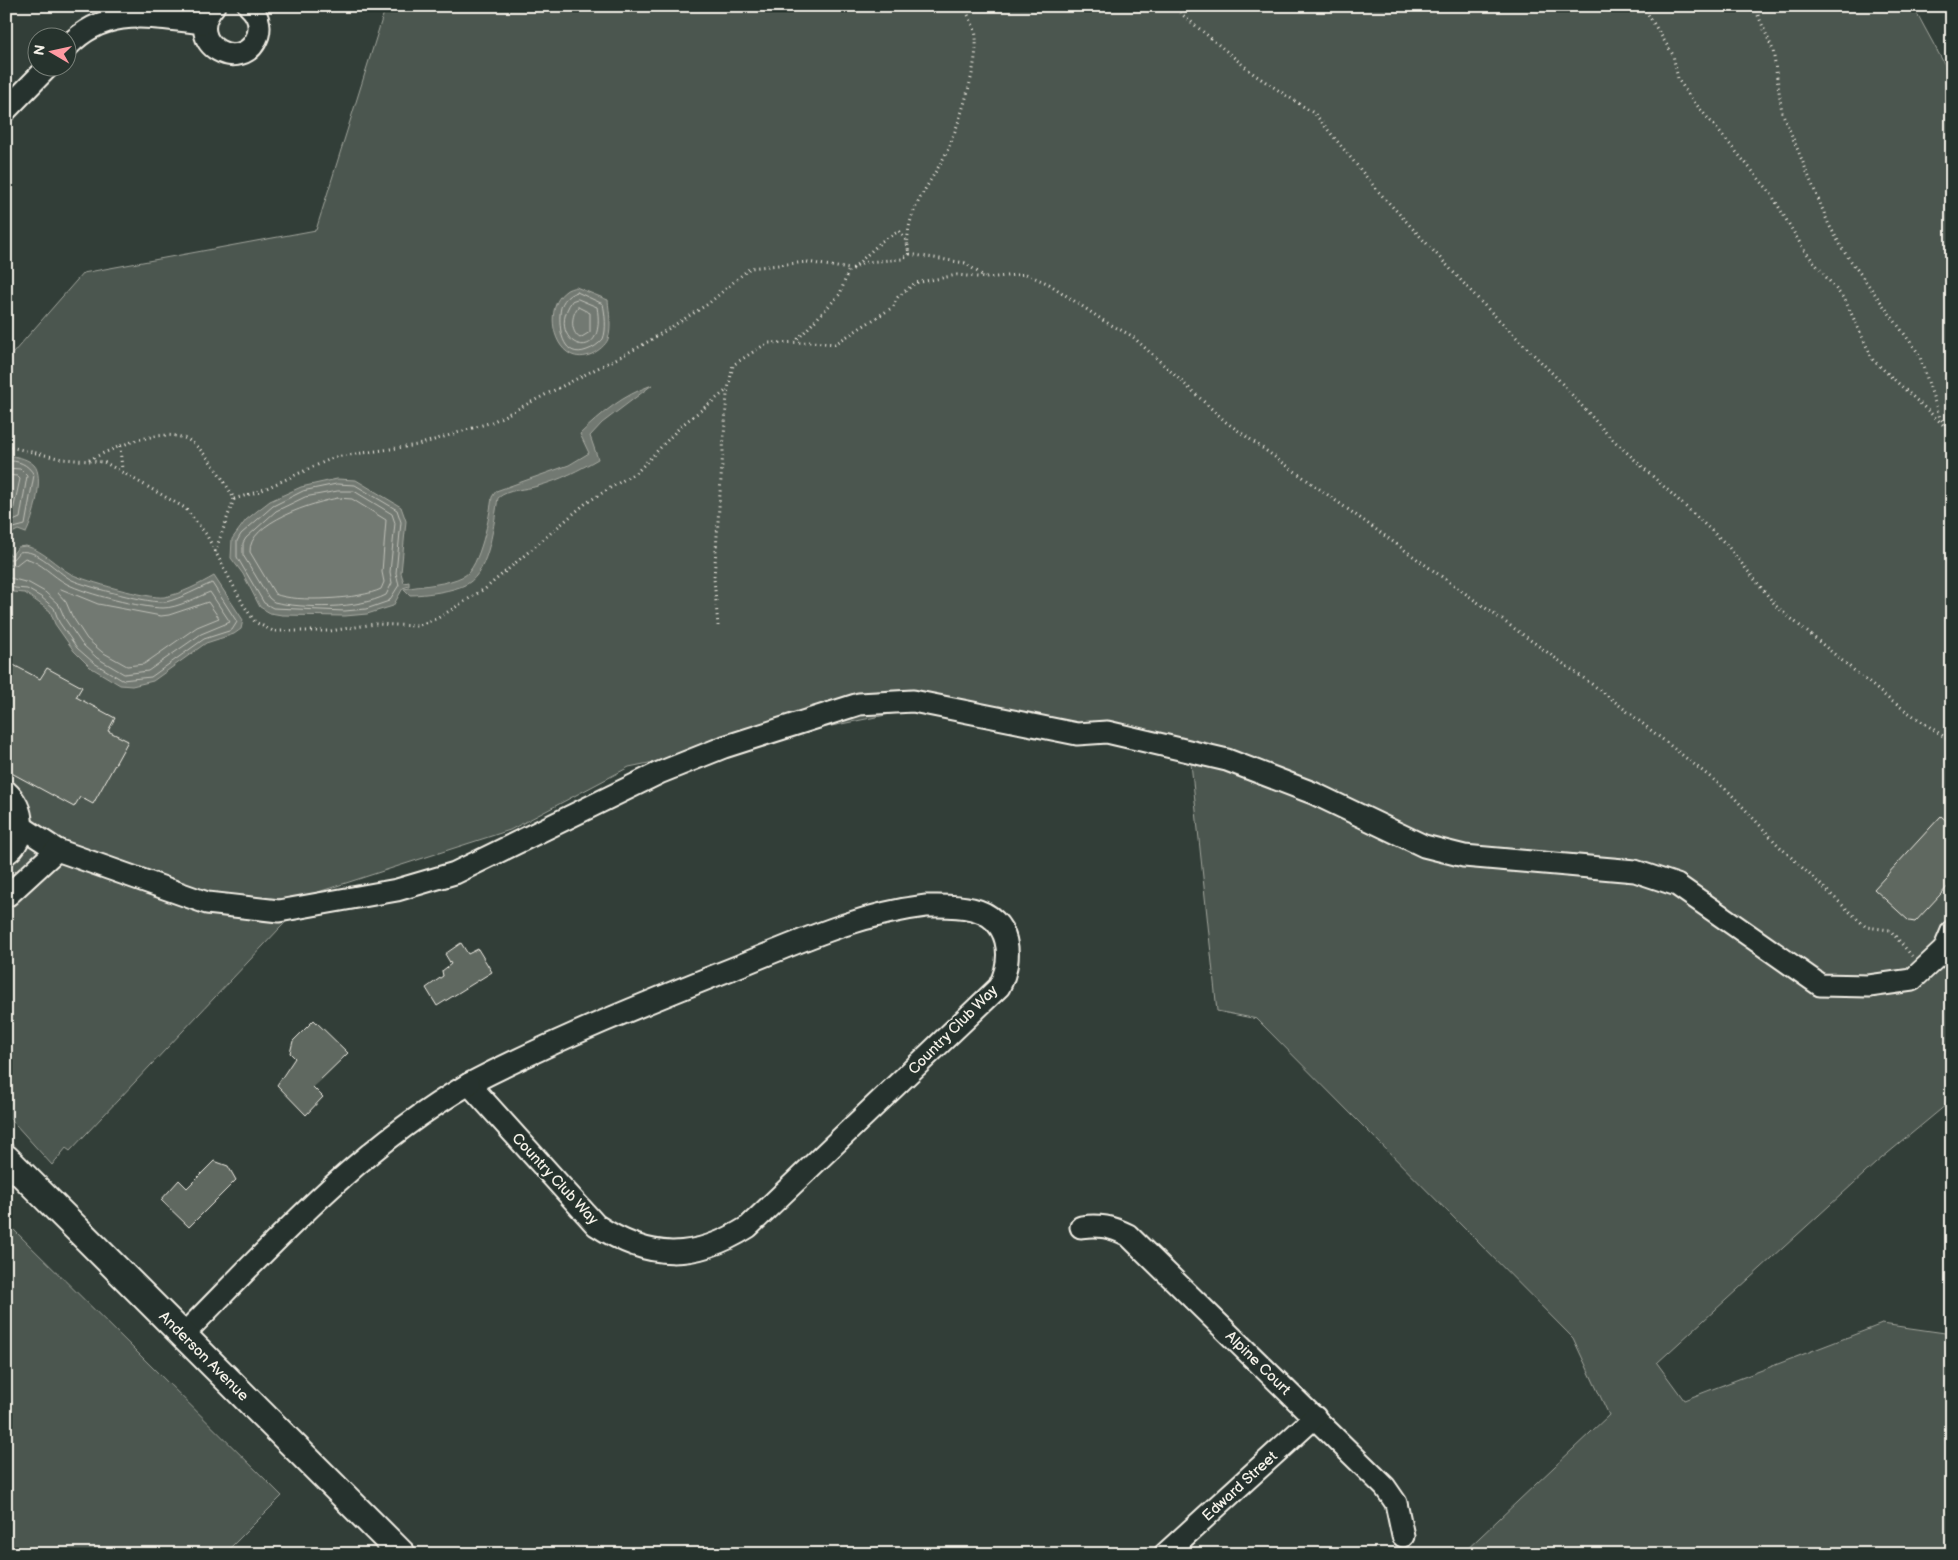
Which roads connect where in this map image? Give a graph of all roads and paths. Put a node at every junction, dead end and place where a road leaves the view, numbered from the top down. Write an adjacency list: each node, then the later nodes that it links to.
1 (249, 6): 6 (street)
2 (964, 6): 10 (path)
3 (1172, 6): 23 (path)
4 (1643, 6): 15 (path)
5 (1754, 6): 15 (path)
6 (209, 15): 7 (street)
7 (78, 36)
8 (37, 78): 9 (street)
9 (6, 110)
10 (907, 242): 11 (path); 11 (path)
11 (909, 254): 12 (path)
12 (986, 278): 13 (path); 30 (path)
13 (795, 342): 14 (path); 20 (path)
14 (728, 389): 21 (path); 22 (path)
15 (1952, 432)
16 (6, 446): 18 (path)
17 (120, 446): 18 (path); 19 (path); 20 (path)
18 (86, 462): 19 (path)
19 (122, 470): 21 (path)
20 (234, 499): 21 (path)
21 (215, 552)
22 (718, 626)
23 (1952, 742)
24 (6, 792): 25 (street)
25 (22, 828): 26 (street); 27 (street)
26 (57, 850): 28 (street); 29 (street)
27 (6, 854)
28 (8, 895)
29 (1949, 947)
30 (1914, 959)
31 (469, 1084): 31 (street, Country Club Way); 34 (street, Country Club Way)
32 (6, 1158): 34 (main road, Anderson Avenue)
33 (1081, 1227): 35 (street, Alpine Court)
34 (183, 1335): 37 (main road, Anderson Avenue)
35 (1315, 1417): 36 (street, Alpine Court); 38 (street, Edward Street)
36 (1404, 1536)
37 (402, 1554)
38 (1166, 1554)

